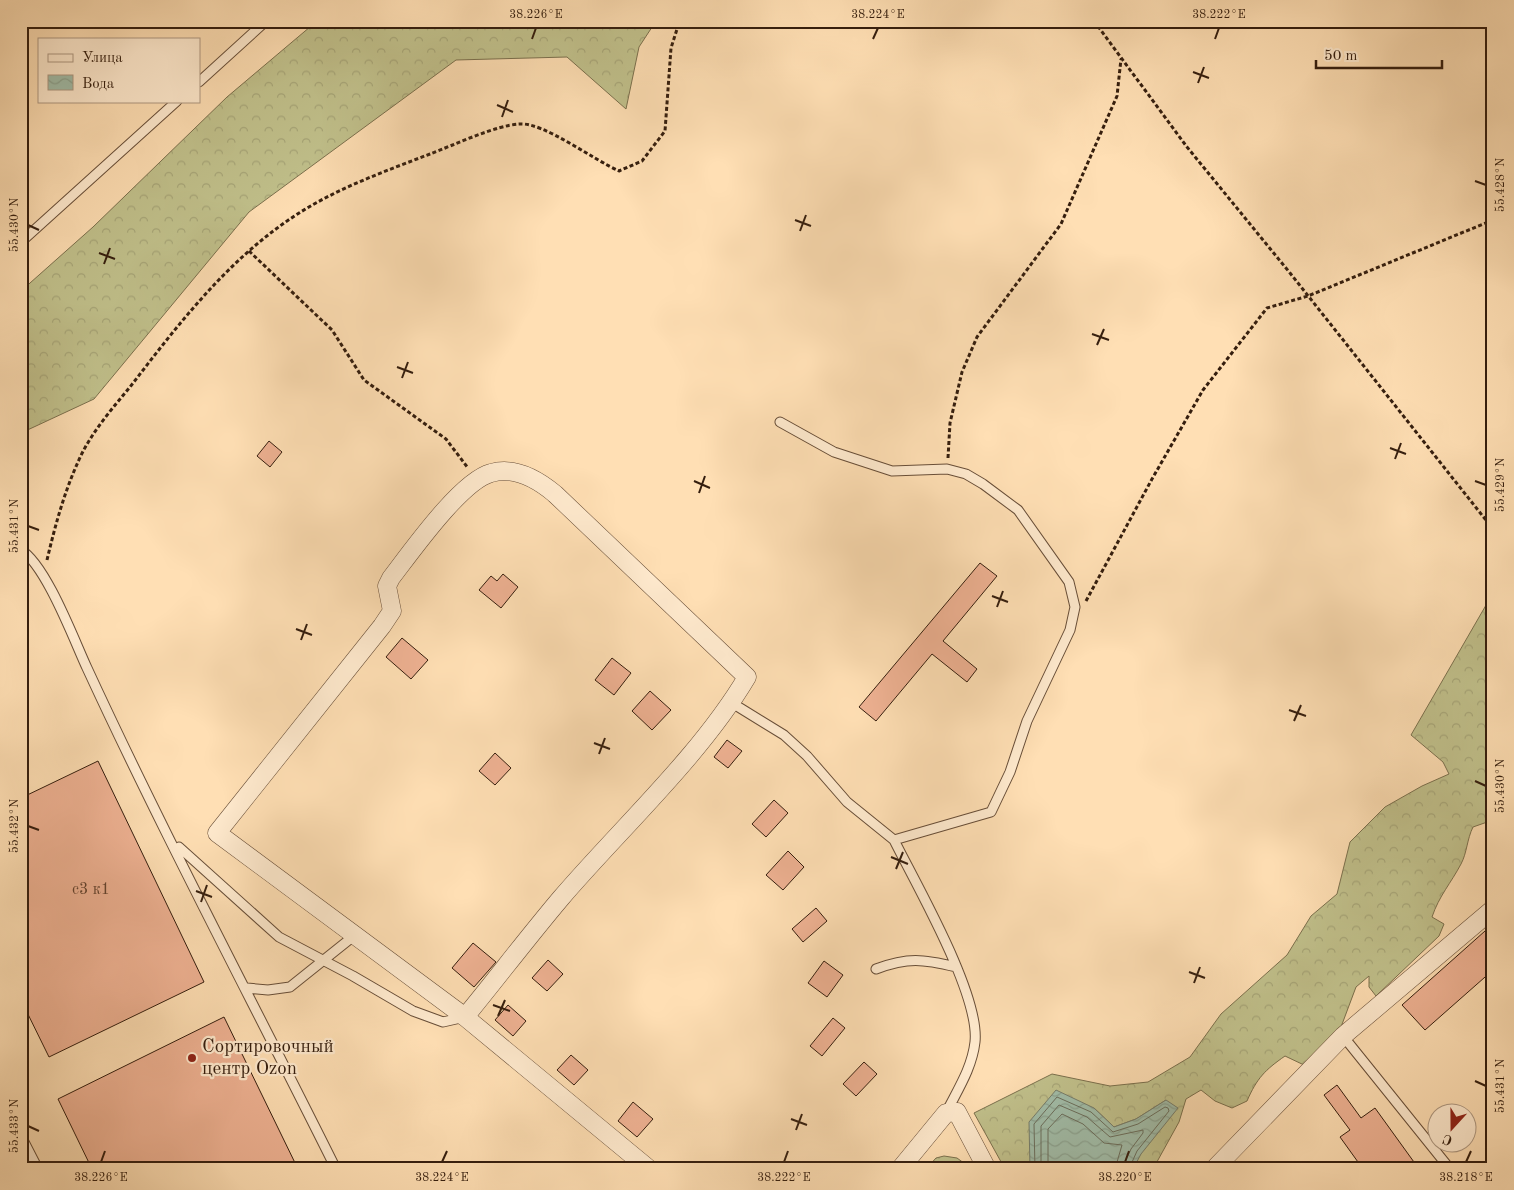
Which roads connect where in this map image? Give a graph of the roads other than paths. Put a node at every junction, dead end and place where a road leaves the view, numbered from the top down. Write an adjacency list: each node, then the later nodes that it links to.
1 (266, 21): 2 (lane)
2 (200, 81)
3 (177, 102): 4 (lane)
4 (21, 242)
5 (780, 422): 9 (lane)
6 (21, 550): 8 (lane)
7 (732, 702): 9 (lane); 11 (street); 16 (street)
8 (171, 838): 12 (lane); 15 (lane)
9 (894, 840): 13 (lane)
10 (1493, 908): 17 (street)
11 (355, 935): 12 (lane); 16 (street)
12 (324, 961): 15 (lane); 16 (lane)
13 (956, 967): 14 (lane); 18 (lane)
14 (876, 969)
15 (246, 988): 21 (lane)
16 (465, 1017): 22 (street)
17 (1343, 1036): 25 (street); 26 (lane)
18 (946, 1113): 23 (street); 24 (street)
19 (21, 1136): 20 (lane)
20 (38, 1169)
21 (336, 1169)
22 (649, 1169)
23 (900, 1169)
24 (987, 1169)
25 (1214, 1169)
26 (1450, 1169)

